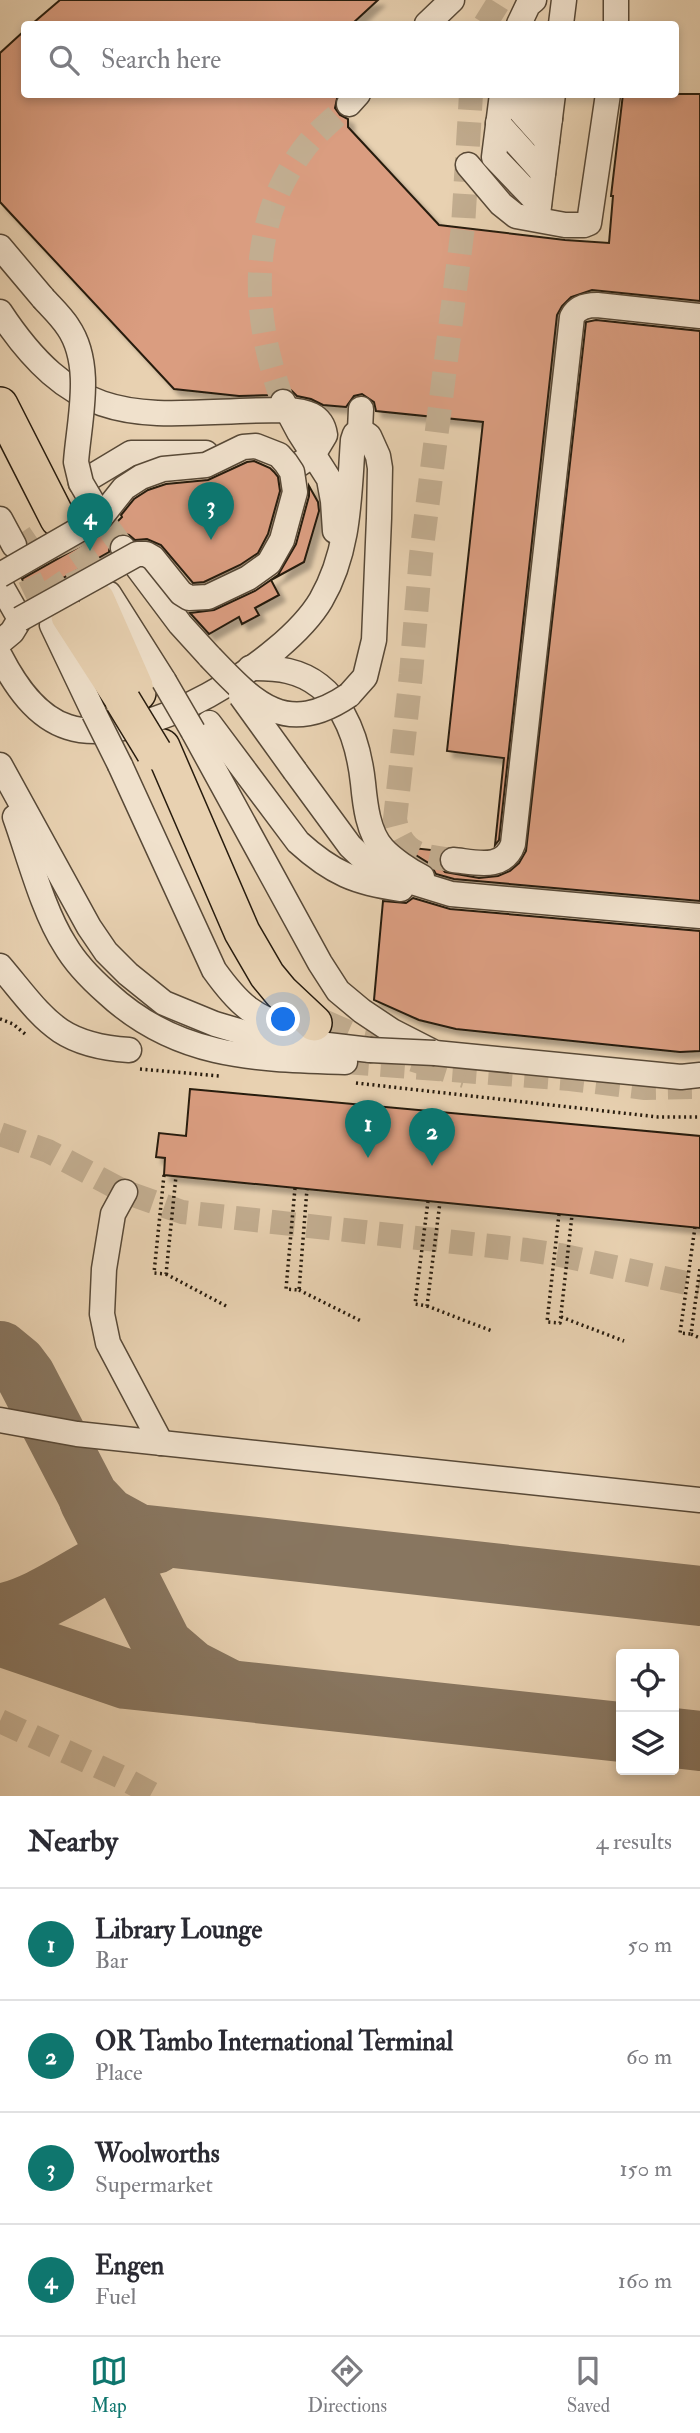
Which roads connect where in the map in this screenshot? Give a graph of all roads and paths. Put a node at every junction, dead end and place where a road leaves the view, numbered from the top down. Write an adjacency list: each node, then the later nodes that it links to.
1 (452, 0): 5 (street)
2 (534, 0): 6 (street)
3 (564, 0): 7 (street)
4 (617, 0): 8 (street)
5 (430, 21)
6 (520, 21)
7 (561, 21)
8 (617, 21)
9 (503, 98): 16 (street)
10 (509, 98): 14 (street)
11 (532, 98): 14 (street)
12 (553, 98): 14 (street)
13 (606, 98): 16 (street)
14 (549, 130): 16 (street)
15 (468, 165): 16 (street)
16 (540, 197)
17 (0, 247): 22 (street, bridge)
18 (0, 312): 28 (street)
19 (700, 316): 39 (street)
20 (0, 405): 23 (highway)
21 (206, 453): 22 (street)
22 (81, 483): 24 (street, bridge)
23 (58, 519)
24 (104, 521): 25 (street, bridge); 26 (street, bridge)
25 (126, 552): 30 (street, bridge); 33 (street)
26 (0, 575)
27 (0, 584): 30 (street)
28 (326, 589): 33 (street, bridge); 34 (street)
29 (90, 610): 35 (highway); 35 (street)
30 (20, 619): 31 (street)
31 (0, 642)
32 (0, 656): 34 (street)
33 (210, 657): 40 (street, bridge)
34 (250, 668): 40 (street)
35 (139, 693): 36 (street, bridge); 43 (highway, bridge); 45 (street, bridge)
36 (201, 727): 40 (street); 46 (street)
37 (0, 765): 45 (street)
38 (0, 777): 47 (street)
39 (453, 860)
40 (459, 895): 41 (street)
41 (700, 916)
42 (0, 966): 44 (street)
43 (314, 1023)
44 (129, 1050)
45 (370, 1050): 46 (street, bridge)
46 (435, 1053): 48 (street)
47 (345, 1062)
48 (700, 1075)
49 (164, 1175): 60 (path, bridge)
50 (176, 1176): 60 (path, bridge)
51 (295, 1188): 61 (path, bridge)
52 (307, 1189): 61 (path, bridge)
53 (125, 1192): 71 (street)
54 (428, 1201): 62 (path, bridge)
55 (440, 1202): 62 (path, bridge)
56 (559, 1214): 64 (path, bridge)
57 (572, 1215): 64 (path, bridge)
58 (695, 1227): 67 (path, bridge)
59 (700, 1268): 67 (path, bridge)
60 (166, 1274): 63 (path)
61 (299, 1290): 65 (path)
62 (427, 1306): 66 (path)
63 (228, 1307)
64 (561, 1317): 69 (path)
65 (361, 1321)
66 (492, 1331)
67 (691, 1334): 68 (path, bridge)
68 (700, 1338)
69 (624, 1341)
70 (0, 1420): 71 (street)
71 (161, 1443): 72 (street)
72 (700, 1500)

